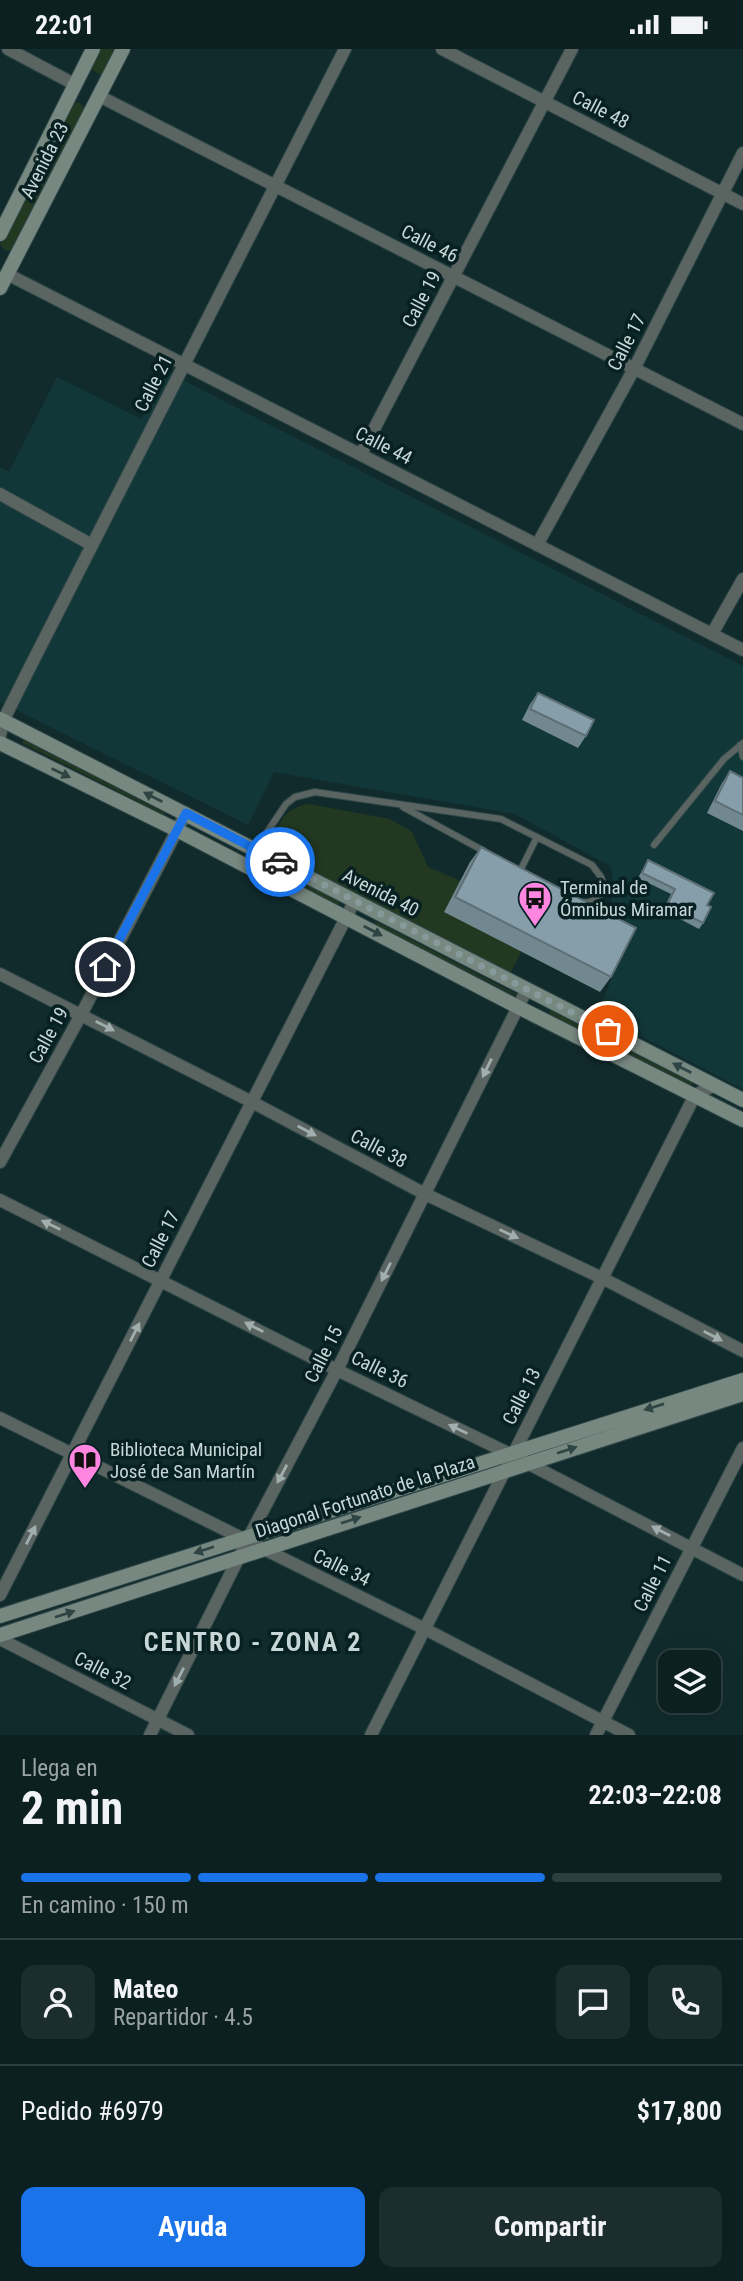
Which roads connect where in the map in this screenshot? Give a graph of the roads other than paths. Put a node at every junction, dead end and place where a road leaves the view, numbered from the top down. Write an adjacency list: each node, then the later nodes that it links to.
1 (8, 49): 7 (street)
2 (93, 49): 7 (main road, Avenida 23)
3 (123, 49): 8 (main road, Avenida 23)
4 (345, 49): 11 (street, Calle 21)
5 (442, 49): 9 (street, Calle 48)
6 (572, 49): 9 (street, Calle 19)
7 (75, 84): 8 (main road); 14 (main road, Avenida 23)
8 (99, 96): 11 (street, Calle 46); 15 (main road, Avenida 23)
9 (545, 102): 12 (street, Calle 48); 16 (street, Calle 19)
10 (743, 153): 12 (street, Calle 17)
11 (276, 186): 16 (street, Calle 46); 18 (street, Calle 21)
12 (722, 193): 13 (street, Calle 48); 19 (street, Calle 17)
13 (743, 204)
14 (0, 234)
15 (4, 272): 17 (main road, Avenida 23); 18 (street, Calle 44)
16 (454, 277): 19 (street, Calle 46); 21 (street, Calle 19)
17 (0, 288)
18 (184, 364): 21 (street, Calle 44); 23 (street, Calle 21)
19 (634, 369): 20 (street, Calle 46); 24 (street, Calle 17)
20 (743, 424)
21 (361, 454): 24 (street, Calle 44)
22 (0, 494): 23 (street)
23 (92, 545): 28 (street, Calle 21)
24 (537, 545): 26 (street, Calle 44)
25 (743, 579): 26 (street)
26 (712, 634): 27 (street, Calle 44)
27 (743, 650)
28 (1, 725): 33 (main road, Avenida 40, one-way to 28)
29 (0, 743): 34 (main road, Avenida 40, one-way to 34)
30 (742, 744): 31 (lane); 36 (lane)
31 (743, 757)
32 (403, 807): 35 (lane); 37 (lane); 38 (lane)
33 (186, 813): 34 (street, Calle 19); 37 (main road, Avenida 40)
34 (177, 830): 40 (main road, Avenida 40); 49 (street, Calle 19)
35 (537, 837): 41 (lane); 44 (lane)
36 (654, 845)
37 (254, 849): 40 (lane); 43 (main road, Avenida 40)
38 (497, 858)
39 (508, 864): 41 (lane)
40 (245, 865): 45 (main road, Avenida 40)
41 (520, 871): 42 (lane)
42 (531, 877)
43 (355, 901): 45 (street, Calle 17); 47 (main road, Avenida 40)
44 (574, 901)
45 (347, 917): 48 (main road, Avenida 40, one-way to 48); 53 (street, Calle 17)
46 (0, 974): 49 (street, Calle 38)
47 (527, 989): 48 (street, Calle 15); 50 (main road, Avenida 40, one-way to 47)
48 (518, 1007): 51 (main road, Avenida 40); 56 (street, Calle 15, one-way to 56)
49 (82, 1013): 53 (street, Calle 38, one-way to 53); 55 (street, Calle 19)
50 (715, 1085): 51 (street); 52 (main road, Avenida 40)
51 (695, 1095): 54 (main road, Avenida 40); 58 (street, Calle 13)
52 (743, 1100)
53 (252, 1102): 56 (street, Calle 38, one-way to 56); 59 (street, Calle 17)
54 (743, 1120)
55 (0, 1162)
56 (425, 1194): 58 (street, Calle 38, one-way to 58); 61 (street, Calle 15, one-way to 61)
57 (0, 1200): 59 (street, Calle 36, one-way to 57)
58 (602, 1278): 60 (street, Calle 38, one-way to 60); 66 (street, Calle 13)
59 (161, 1280): 61 (street, Calle 36, one-way to 59); 67 (street, Calle 17, one-way to 59)
60 (743, 1351)
61 (337, 1370): 66 (street, Calle 36, one-way to 61); 70 (street, Calle 15, one-way to 70)
62 (743, 1380): 66 (main road, Diagonal Fortunato de la Plaza, one-way to 66)
63 (743, 1394): 68 (main road, Diagonal Fortunato de la Plaza, one-way to 63)
64 (0, 1418): 67 (street, Calle 34)
65 (743, 1448): 71 (street, Calle 11)
66 (512, 1453): 68 (street, Calle 36); 69 (street, Calle 13); 70 (main road, Diagonal Fortunato de la Plaza)
67 (72, 1454): 70 (street, Calle 34); 75 (street, Calle 17, one-way to 67)
68 (527, 1463): 69 (main road, Diagonal Fortunato de la Plaza); 71 (street, Calle 36, one-way to 68)
69 (506, 1470): 72 (main road, Diagonal Fortunato de la Plaza, one-way to 69); 77 (street, Calle 13)
70 (245, 1539): 72 (street, Calle 34); 73 (street, Calle 15); 76 (main road, Diagonal Fortunato de la Plaza, one-way to 76)
71 (692, 1547): 74 (street, Calle 36); 80 (street, Calle 11)
72 (262, 1549): 73 (main road, Diagonal Fortunato de la Plaza); 77 (street, Calle 34)
73 (239, 1557): 78 (main road, Diagonal Fortunato de la Plaza, one-way to 73); 79 (street, Calle 15, one-way to 79)
74 (743, 1575)
75 (0, 1595)
76 (0, 1616)
77 (425, 1629): 80 (street, Calle 34); 83 (street, Calle 13)
78 (0, 1637): 79 (street, Calle 32)
79 (158, 1720): 81 (street, Calle 15); 82 (street, Calle 32)
80 (603, 1721): 84 (street, Calle 11); 85 (street, Calle 34)
81 (150, 1735)
82 (188, 1735)
83 (371, 1735)
84 (596, 1735)
85 (629, 1735)

